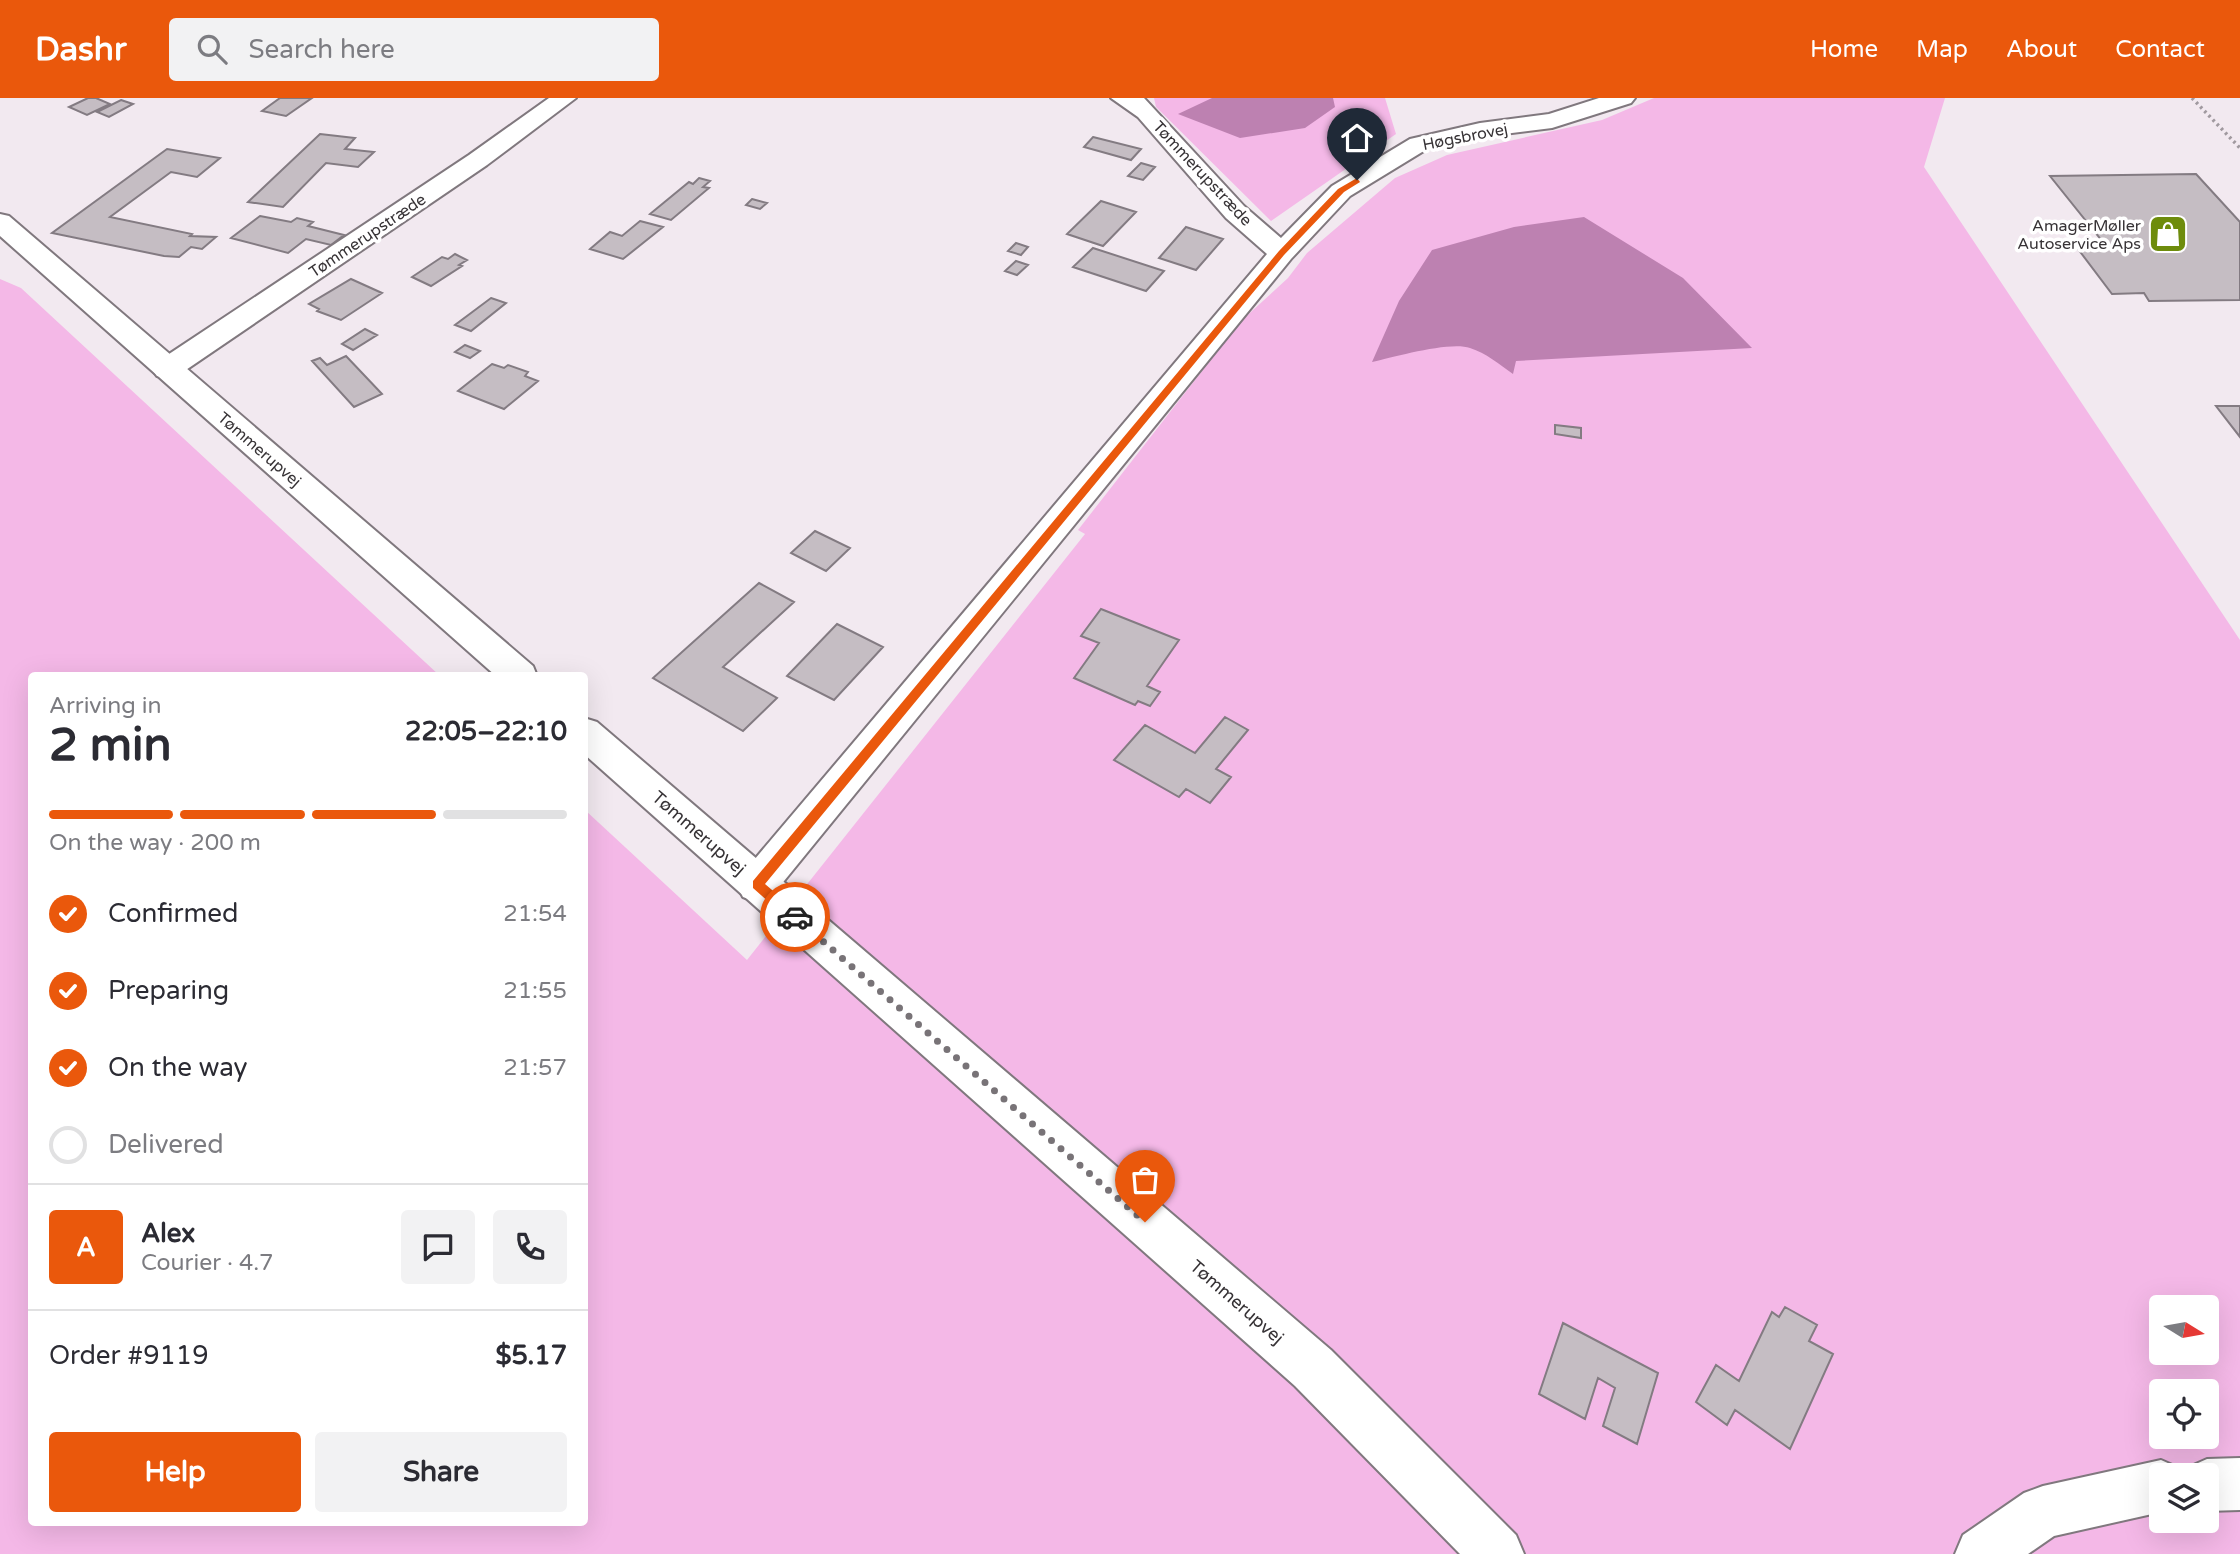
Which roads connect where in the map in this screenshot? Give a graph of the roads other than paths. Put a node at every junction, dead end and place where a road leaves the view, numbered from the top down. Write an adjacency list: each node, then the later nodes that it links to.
1 (564, 98): 6 (street, Tømmerupstræde)
2 (1123, 98): 5 (street, Tømmerupstræde)
3 (1623, 98): 5 (street, Høgsbrovej)
4 (0, 222): 6 (street, Tømmerupvej)
5 (1282, 253): 9 (street, Høgsbrovej)
6 (167, 369): 7 (street, Tømmerupvej)
7 (515, 672)
8 (588, 736): 9 (street, Tømmerupvej)
9 (757, 885): 13 (street, Tømmerupvej)
10 (2240, 1484): 11 (street)
11 (2219, 1485)
12 (2149, 1489): 14 (street)
13 (1497, 1554)
14 (1982, 1554)

